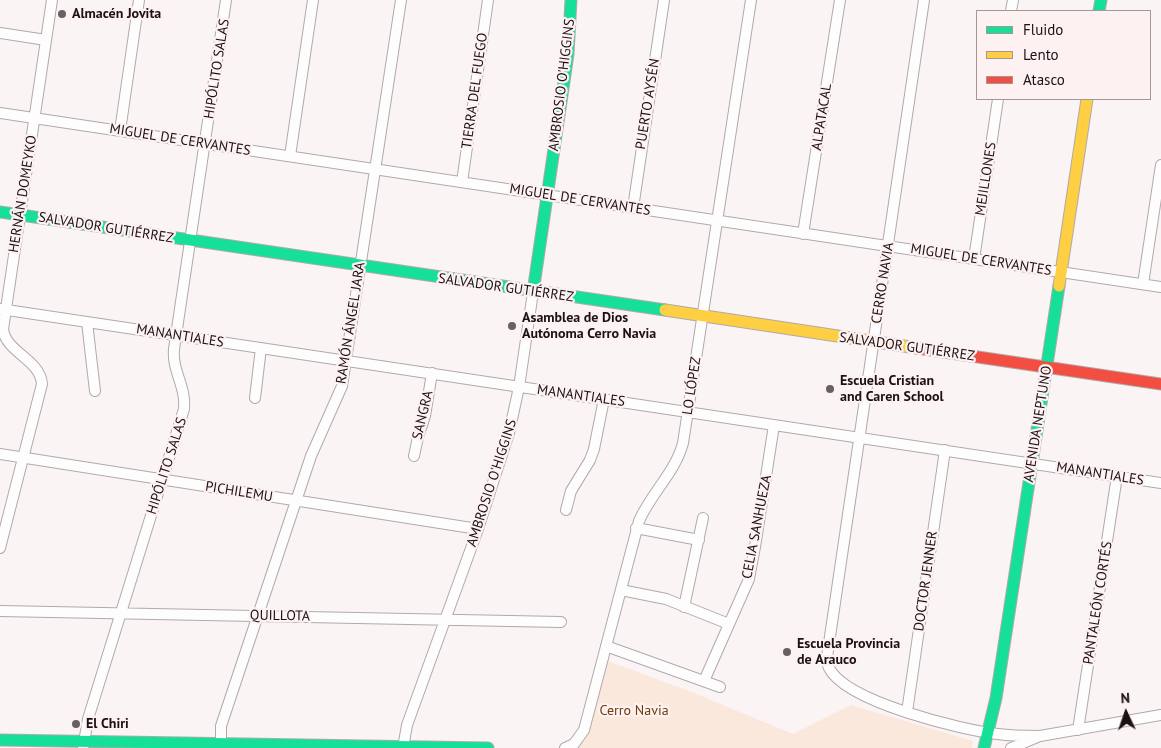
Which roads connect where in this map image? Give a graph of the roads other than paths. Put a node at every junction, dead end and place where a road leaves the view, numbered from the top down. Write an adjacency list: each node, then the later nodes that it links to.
1 (52, 0): 13 (street, HERNÁN DOMEYKO)
2 (139, 0): 18 (street)
3 (226, 0): 19 (street, HIPÓLITO SALAS)
4 (313, 0): 20 (street)
5 (401, 0): 22 (street, RAMÓN ÁNGEL JARA)
6 (488, 0): 23 (street, TIERRA DEL FUEGO)
7 (571, 0): 24 (main road, AMBROSIO O'HIGGINS)
8 (664, 0): 25 (street, PUERTO AYSÉN)
9 (751, 0): 28 (street, LO LÓPEZ)
10 (840, 0): 29 (street, ALPATACAL)
11 (924, 0): 31 (street, CERRO NAVIA)
12 (0, 33): 13 (street)
13 (46, 40): 17 (street, HERNÁN DOMEYKO)
14 (998, 100): 32 (street, MEJILLONES)
15 (1087, 100): 34 (main road, AVENIDA NEPTUNO)
16 (0, 113): 17 (street, MIGUEL DE CERVANTES)
17 (35, 118): 18 (street, MIGUEL DE CERVANTES); 27 (street, HERNÁN DOMEYKO)
18 (120, 131): 19 (street, MIGUEL DE CERVANTES)
19 (205, 144): 20 (street, MIGUEL DE CERVANTES); 30 (street, HIPÓLITO SALAS)
20 (290, 156): 22 (street, MIGUEL DE CERVANTES)
21 (1161, 166): 35 (street)
22 (375, 169): 23 (street, MIGUEL DE CERVANTES); 33 (street, RAMÓN ÁNGEL JARA)
23 (462, 182): 24 (street, MIGUEL DE CERVANTES)
24 (547, 195): 25 (street, MIGUEL DE CERVANTES); 37 (main road, AMBROSIO O'HIGGINS)
25 (633, 208): 28 (street, MIGUEL DE CERVANTES)
26 (0, 212): 27 (main road, SALVADOR GUTIÉRREZ)
27 (20, 215): 30 (main road, SALVADOR GUTIÉRREZ); 38 (street, HERNÁN DOMEYKO)
28 (717, 221): 29 (street, MIGUEL DE CERVANTES); 39 (street, LO LÓPEZ)
29 (803, 234): 31 (street, MIGUEL DE CERVANTES)
30 (190, 241): 33 (main road, SALVADOR GUTIÉRREZ); 41 (street, HIPÓLITO SALAS)
31 (889, 246): 32 (street, MIGUEL DE CERVANTES); 42 (street, CERRO NAVIA)
32 (974, 259): 34 (street, MIGUEL DE CERVANTES)
33 (360, 266): 37 (main road, SALVADOR GUTIÉRREZ); 44 (street, RAMÓN ÁNGEL JARA)
34 (1061, 272): 35 (street, MIGUEL DE CERVANTES); 45 (main road, AVENIDA NEPTUNO)
35 (1143, 284): 36 (street, MIGUEL DE CERVANTES)
36 (1161, 287)
37 (533, 292): 39 (main road, SALVADOR GUTIÉRREZ); 48 (street, AMBROSIO O'HIGGINS)
38 (3, 309): 40 (street, MANANTIALES); 58 (street, HERNÁN DOMEYKO)
39 (703, 317): 42 (main road, SALVADOR GUTIÉRREZ); 52 (street, LO LÓPEZ)
40 (87, 322): 41 (street, MANANTIALES); 49 (street)
41 (176, 335): 43 (street, MANANTIALES); 61 (street, HIPÓLITO SALAS)
42 (874, 342): 45 (main road, SALVADOR GUTIÉRREZ); 54 (street, CERRO NAVIA)
43 (261, 348): 44 (street, MANANTIALES); 50 (street)
44 (346, 361): 46 (street, MANANTIALES); 63 (street, RAMÓN ÁNGEL JARA)
45 (1046, 367): 47 (main road, SALVADOR GUTIÉRREZ); 59 (main road, AVENIDA NEPTUNO)
46 (432, 374): 48 (street, MANANTIALES); 57 (street, SANGRA)
47 (1161, 384)
48 (519, 386): 51 (street, MANANTIALES); 67 (street, AMBROSIO O'HIGGINS)
49 (95, 390)
50 (255, 398)
51 (604, 399): 52 (street, MANANTIALES); 64 (street)
52 (688, 412): 53 (street, MANANTIALES); 66 (street, LO LÓPEZ)
53 (774, 425): 54 (street, MANANTIALES); 77 (street, CELIA SANHUEZA)
54 (860, 438): 55 (street, MANANTIALES); 81 (street, CERRO NAVIA)
55 (945, 450): 59 (street, MANANTIALES); 81 (street, DOCTOR JENNER)
56 (0, 454): 58 (street, PICHILEMU)
57 (414, 456)
58 (23, 458): 61 (street, PICHILEMU); 69 (street, HERNÁN DOMEYKO)
59 (1032, 463): 60 (street, MANANTIALES); 84 (main road, AVENIDA NEPTUNO)
60 (1117, 476): 62 (street, MANANTIALES); 83 (street, PANTALEÓN CORTÉS)
61 (162, 480): 63 (street, PICHILEMU); 73 (street, HIPÓLITO SALAS)
62 (1161, 483)
63 (296, 501): 67 (street, PICHILEMU); 74 (street, RAMÓN ÁNGEL JARA)
64 (566, 510)
65 (703, 518): 68 (street)
66 (636, 528): 68 (street); 70 (street, LO LÓPEZ)
67 (478, 529): 75 (street, AMBROSIO O'HIGGINS)
68 (698, 540): 71 (street)
69 (0, 548)
70 (621, 590): 71 (street); 78 (street, LO LÓPEZ)
71 (684, 606): 77 (street)
72 (0, 610): 73 (street, QUILLOTA)
73 (120, 613): 74 (street, QUILLOTA); 87 (street, HIPÓLITO SALAS)
74 (258, 616): 75 (street, QUILLOTA); 88 (street, RAMÓN ÁNGEL JARA)
75 (445, 620): 76 (street, QUILLOTA); 89 (street, AMBROSIO O'HIGGINS)
76 (561, 622)
77 (729, 624): 79 (street, CELIA SANHUEZA)
78 (606, 646): 79 (street); 91 (street, LO LÓPEZ)
79 (704, 681): 80 (street)
80 (720, 687)
81 (907, 712): 84 (street, CERRO NAVIA)
82 (1161, 715): 83 (street)
83 (1078, 730): 85 (street)
84 (988, 733): 85 (street, CERRO NAVIA); 92 (main road, AVENIDA NEPTUNO)
85 (1040, 736): 93 (street)
86 (0, 740): 87 (main road)
87 (83, 745): 88 (main road)
88 (221, 746): 89 (main road)
89 (403, 747): 90 (main road)
90 (488, 748)
91 (565, 748)
92 (984, 748)
93 (1011, 748)

